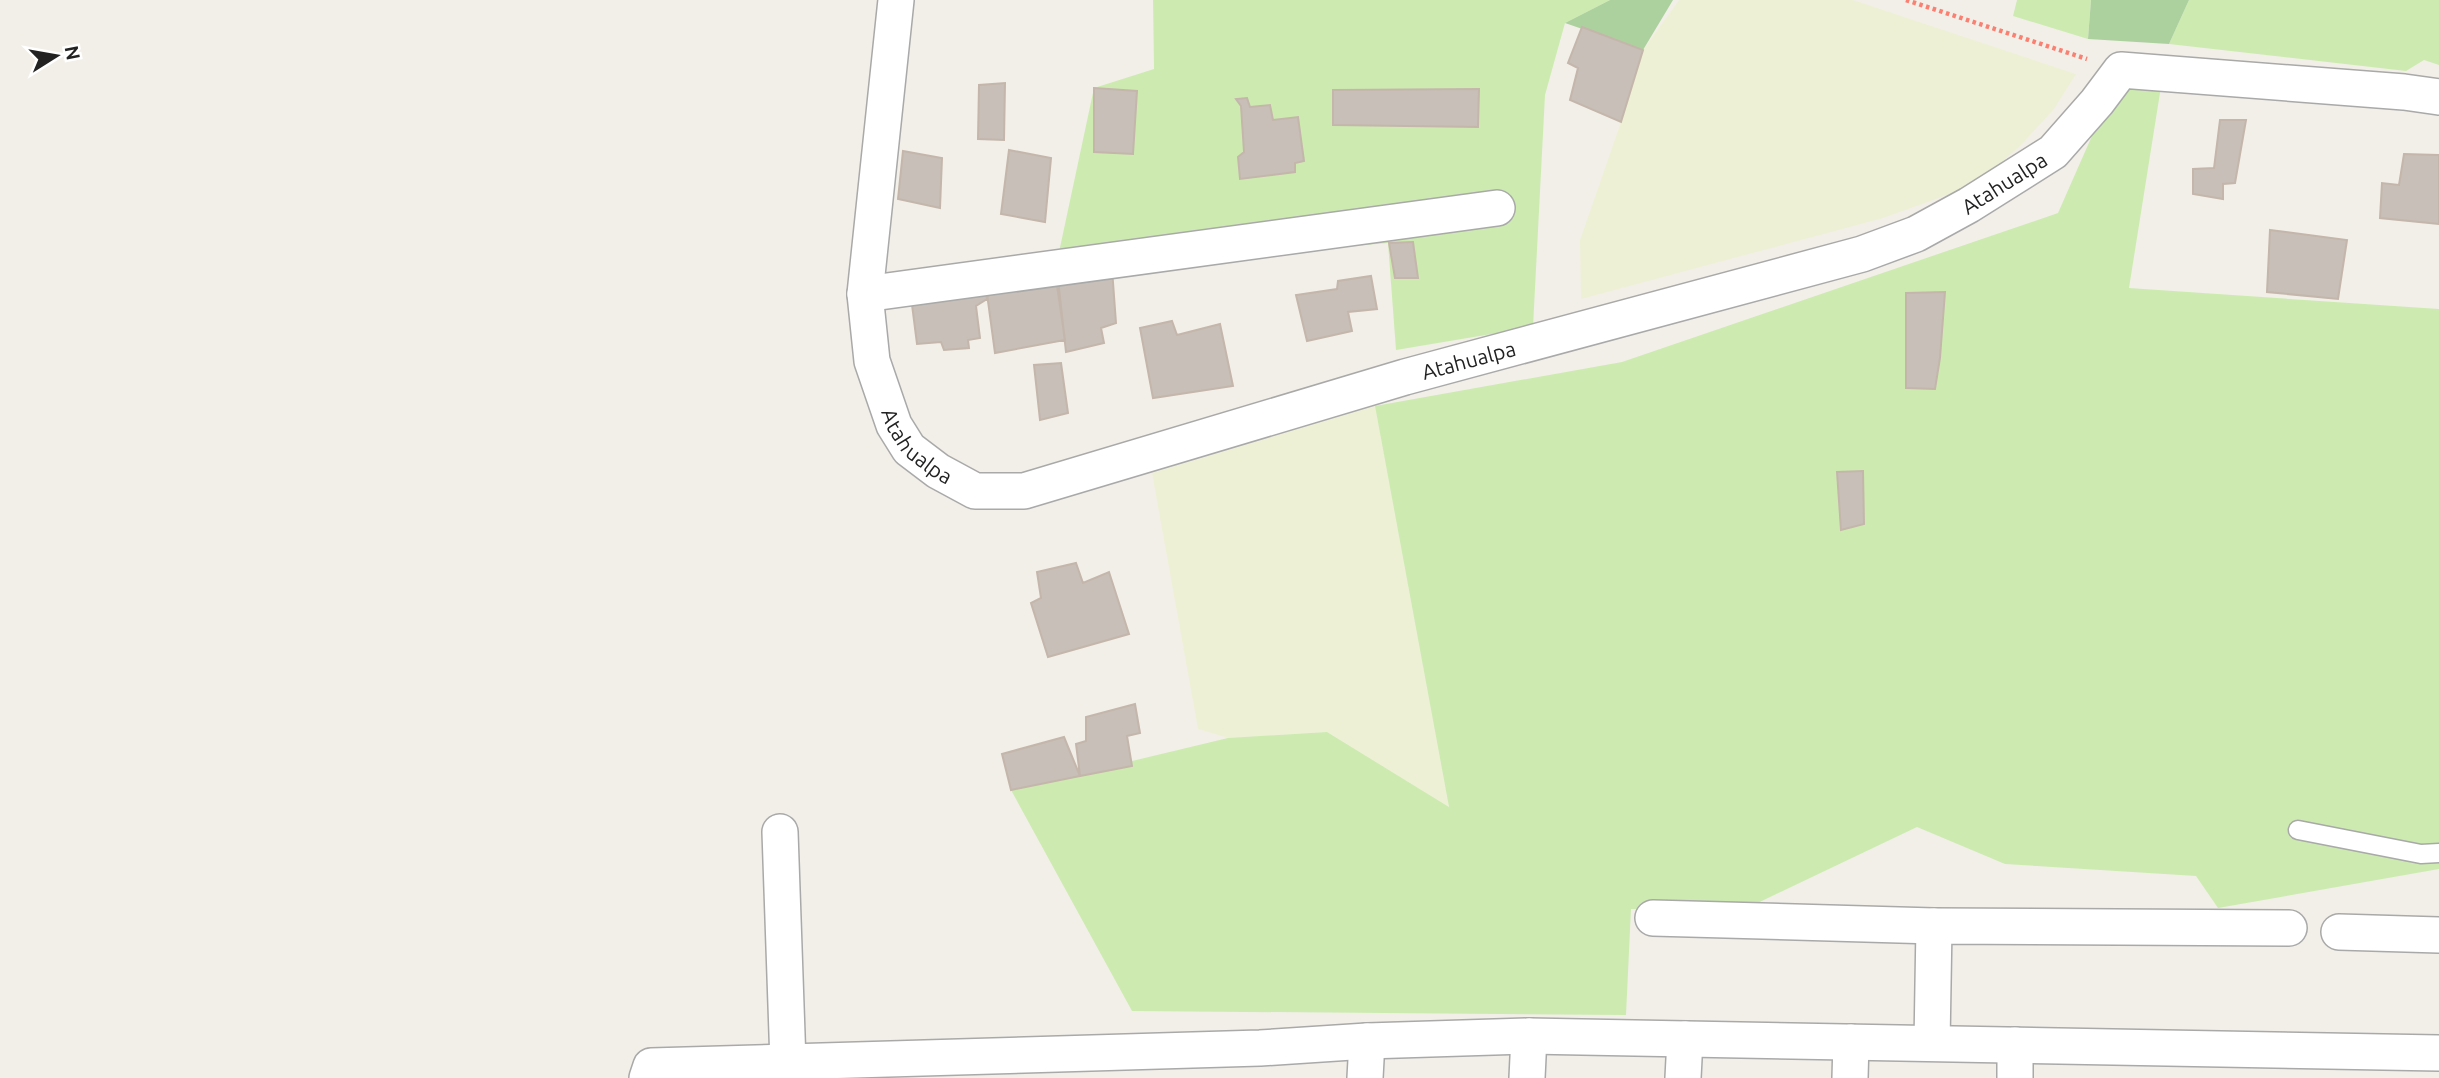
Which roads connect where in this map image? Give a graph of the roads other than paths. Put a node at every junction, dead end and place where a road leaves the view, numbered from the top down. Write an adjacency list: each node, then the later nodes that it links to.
1 (896, 0): 4 (street, Atahualpa)
2 (2439, 97): 4 (street, Atahualpa)
3 (1497, 208): 4 (street)
4 (866, 294)
5 (2298, 831): 7 (lane)
6 (780, 832): 20 (street)
7 (2439, 853)
8 (1653, 918): 9 (street)
9 (1934, 926): 10 (street); 17 (street)
10 (2289, 928)
11 (2339, 932): 12 (street)
12 (2439, 935)
13 (1529, 1036): 14 (street); 15 (street); 25 (street)
14 (1685, 1039): 16 (street); 26 (street)
15 (1367, 1041): 20 (street); 24 (street)
16 (1852, 1042): 17 (street); 27 (street)
17 (1932, 1043): 19 (street)
18 (2439, 1053): 22 (street)
19 (2015, 1061): 21 (street)
20 (788, 1063): 23 (street)
21 (2182, 1063): 22 (street)
22 (2354, 1065)
23 (647, 1078)
24 (1365, 1078)
25 (1527, 1078)
26 (1683, 1078)
27 (1850, 1078)

